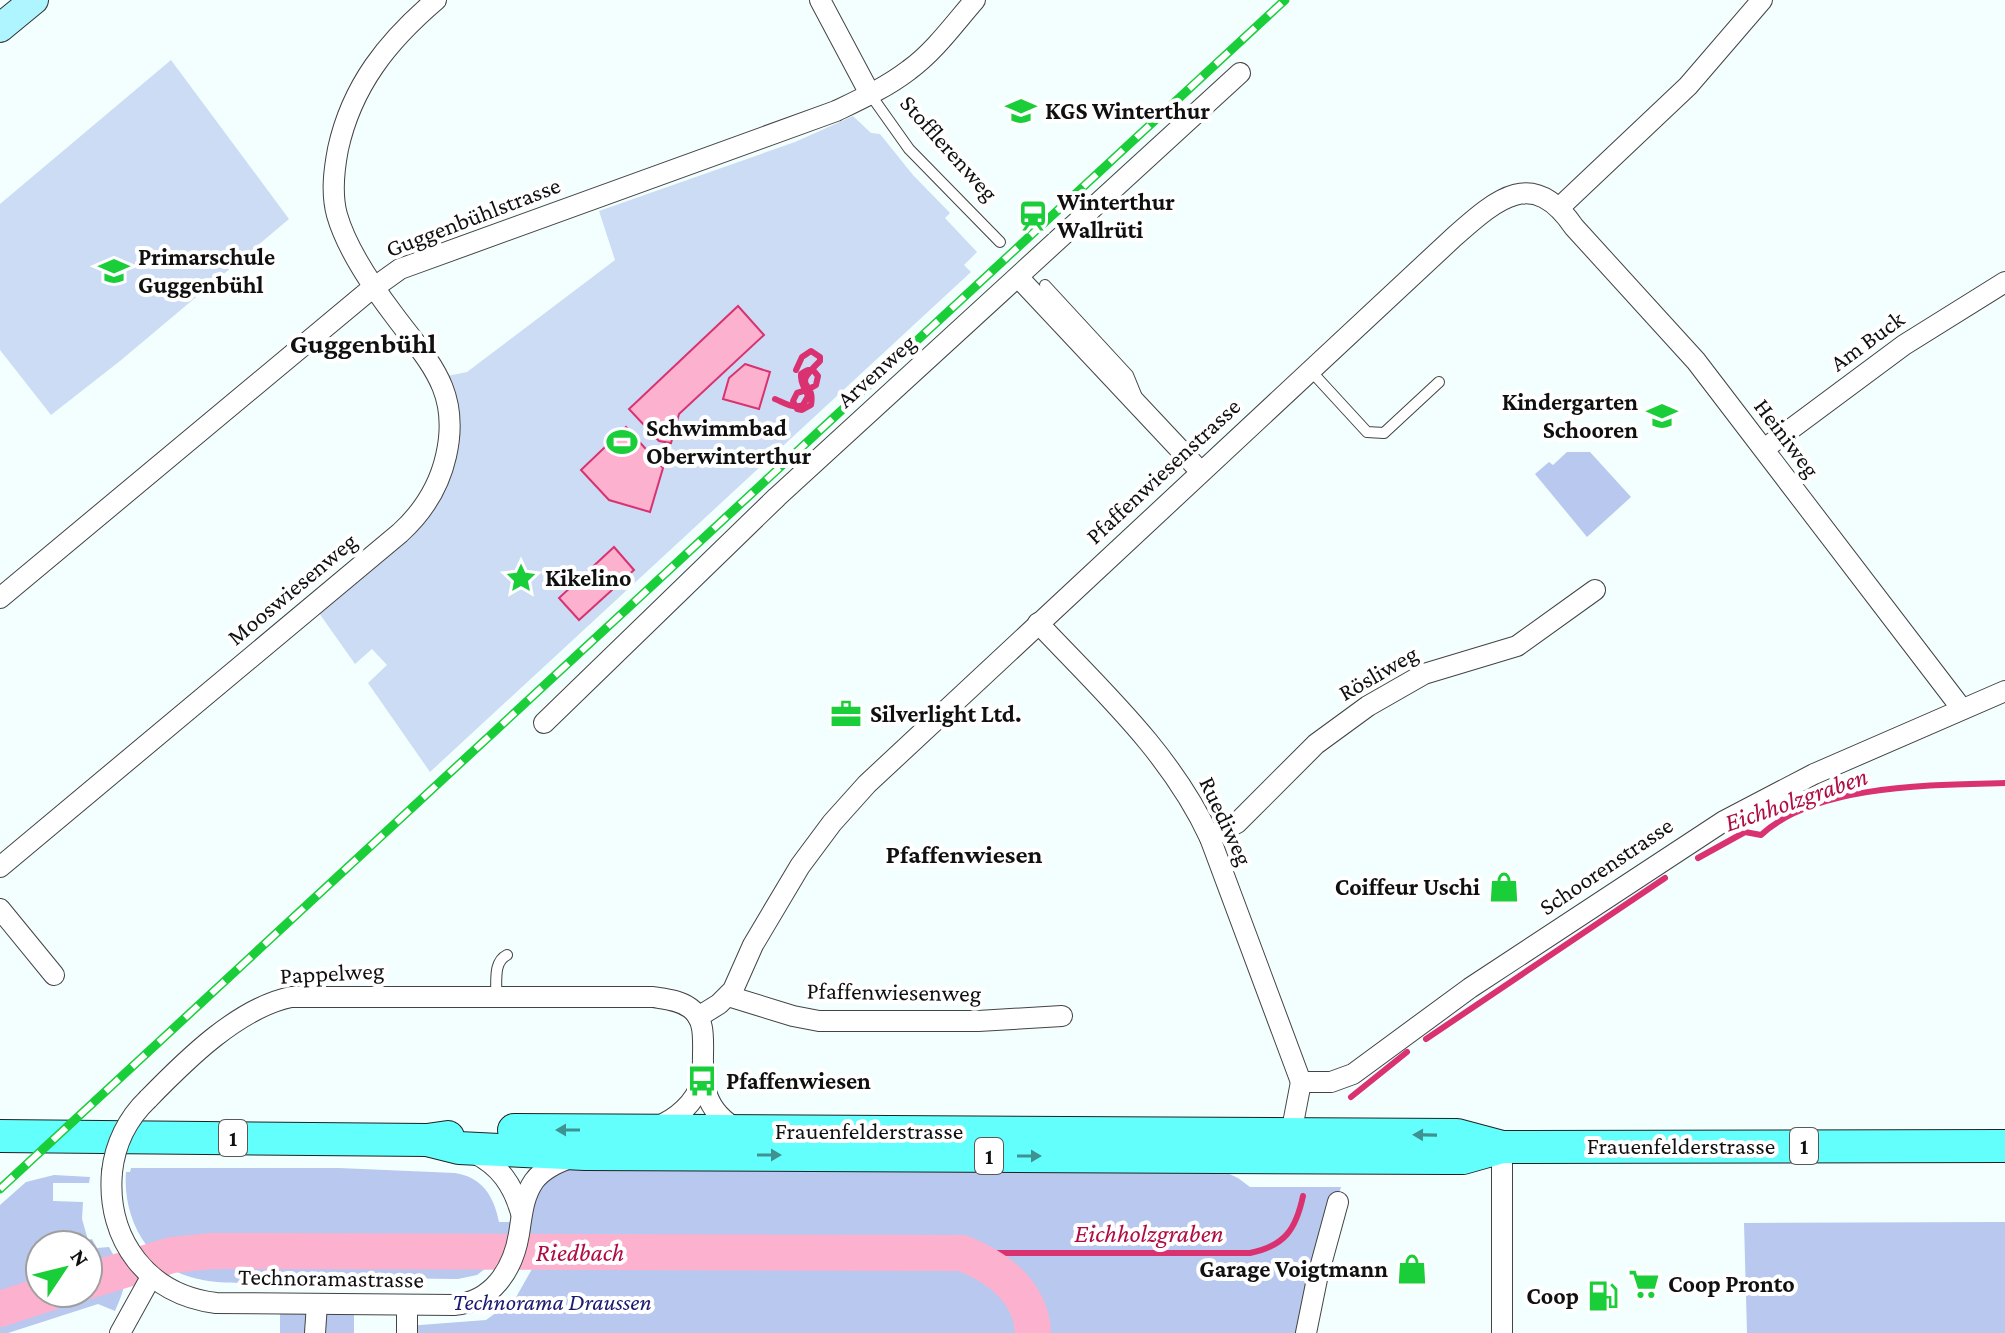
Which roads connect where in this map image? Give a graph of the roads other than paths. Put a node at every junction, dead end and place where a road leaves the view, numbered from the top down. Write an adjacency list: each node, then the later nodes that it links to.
1 (34, 0): 6 (main road)
2 (436, 0): 14 (street, Mooswiesenweg)
3 (820, 0): 8 (street, Stofflerenweg)
4 (975, 0): 8 (street, Guggenbühlstrasse)
5 (1762, 0): 9 (street)
6 (0, 28)
7 (1240, 73): 11 (street, Arvenweg)
8 (870, 94): 10 (lane, Stofflerenweg); 14 (street, Guggenbühlstrasse)
9 (1560, 207): 15 (street, Pfaffenwiesenstrasse); 18 (street, Heiniweg)
10 (1000, 242)
11 (1018, 277): 17 (street); 25 (street, Arvenweg)
12 (2005, 282): 18 (street, Am Buck)
13 (1045, 285): 17 (lane)
14 (374, 286): 21 (street, Guggenbühlstrasse); 27 (street, Mooswiesenweg)
15 (1310, 370): 16 (lane); 19 (street, Pfaffenwiesenstrasse)
16 (1439, 382)
17 (1140, 406): 19 (street)
18 (1764, 449): 24 (street, Heiniweg)
19 (1201, 472): 22 (street, Pfaffenwiesenstrasse)
20 (1595, 590): 26 (street, Rösliweg)
21 (0, 598)
22 (1038, 623): 26 (street, Ruediweg); 32 (street, Pfaffenwiesenstrasse)
23 (2005, 691): 24 (street, Schoorenstrasse)
24 (1962, 709): 36 (street, Schoorenstrasse)
25 (544, 723)
26 (1210, 838): 36 (street, Ruediweg)
27 (0, 866)
28 (0, 909): 30 (street)
29 (507, 955): 31 (lane)
30 (54, 975)
31 (496, 996): 34 (street, Pappelweg); 48 (street, Pappelweg, bridge)
32 (728, 996): 33 (street, Pfaffenwiesenweg); 34 (street, Pfaffenwiesenstrasse)
33 (1062, 1016)
34 (698, 1017): 35 (street)
35 (702, 1081): 37 (street); 38 (street)
36 (1301, 1082): 39 (street)
37 (646, 1130): 38 (main road, Frauenfelderstrasse / 1); 41 (main road, Frauenfelderstrasse / 1, one-way to 41)
38 (741, 1131): 39 (main road, Frauenfelderstrasse / 1)
39 (1291, 1134): 43 (main road, Frauenfelderstrasse / 1, one-way to 39)
40 (0, 1136): 41 (main road, Frauenfelderstrasse / 1)
41 (427, 1140): 44 (main road, Frauenfelderstrasse / 1)
42 (2005, 1146): 43 (main road, Frauenfelderstrasse / 1)
43 (1502, 1147): 45 (main road, Frauenfelderstrasse / 1, one-way to 43); 55 (street)
44 (459, 1148): 45 (main road, Frauenfelderstrasse / 1); 47 (street, Technoramastrasse)
45 (585, 1154): 47 (street, Technoramastrasse)
46 (1338, 1202): 54 (street)
47 (521, 1213): 50 (street, Technoramastrasse)
48 (148, 1274): 49 (street, Technoramastrasse); 51 (street)
49 (317, 1304): 50 (street, Technoramastrasse); 52 (street)
50 (407, 1305): 53 (street)
51 (120, 1333)
52 (315, 1333)
53 (407, 1333)
54 (1306, 1333)
55 (1502, 1333)

